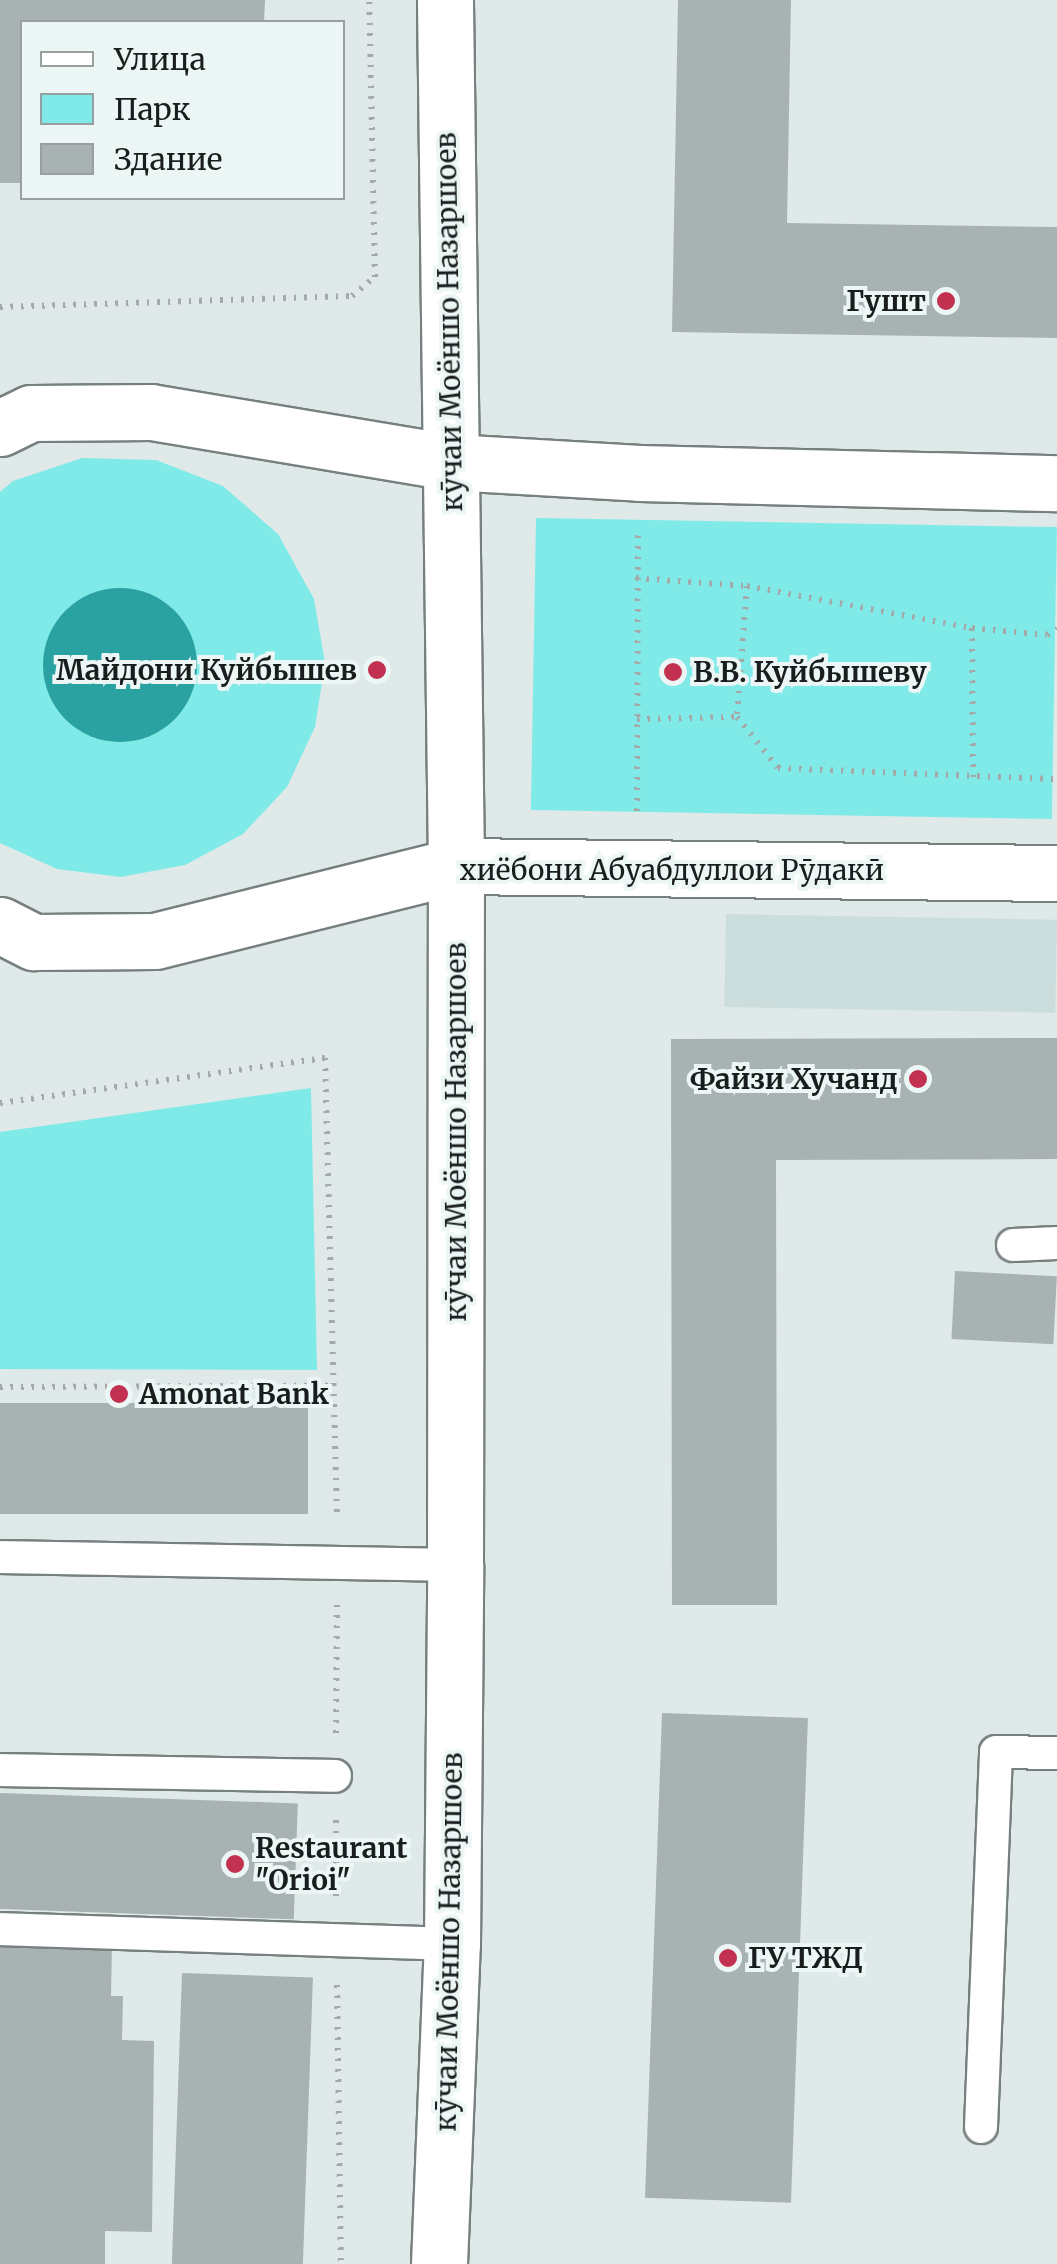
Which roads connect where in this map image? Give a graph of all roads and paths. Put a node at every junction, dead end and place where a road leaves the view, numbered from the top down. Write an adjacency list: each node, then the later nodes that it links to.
1 (369, 0): 3 (path)
2 (445, 0): 5 (street, кӯчаи Моёншо Назаршоев)
3 (0, 307)
4 (0, 428): 5 (street)
5 (451, 462): 6 (street); 16 (street, кӯчаи Моёншо Назаршоев)
6 (640, 472): 7 (street); 8 (path)
7 (1057, 483)
8 (636, 578): 9 (path); 13 (path)
9 (746, 586): 10 (path); 12 (path)
10 (972, 628): 11 (path); 14 (path)
11 (1057, 628)
12 (737, 717): 13 (path); 14 (path)
13 (637, 719): 17 (path)
14 (973, 778): 15 (path)
15 (1057, 779)
16 (456, 866): 17 (street, хиёбони Абуабдуллои Рӯдакӣ); 19 (street, хиёбони Абуабдуллои Рӯдакӣ); 25 (street, кӯчаи Моёншо Назаршоев)
17 (636, 870): 18 (street, хиёбони Абуабдуллои Рӯдакӣ)
18 (1057, 874)
19 (0, 926)
20 (1057, 1242): 21 (lane)
21 (1013, 1245)
22 (333, 1386): 23 (path)
23 (0, 1388)
24 (0, 1557): 25 (lane)
25 (455, 1564): 30 (street, кӯчаи Моёншо Назаршоев)
26 (1057, 1753): 31 (lane)
27 (0, 1770): 28 (lane)
28 (335, 1776)
29 (0, 1929): 30 (lane)
30 (452, 1944): 32 (street, кӯчаи Моёншо Назаршоев)
31 (981, 2126)
32 (439, 2264)

